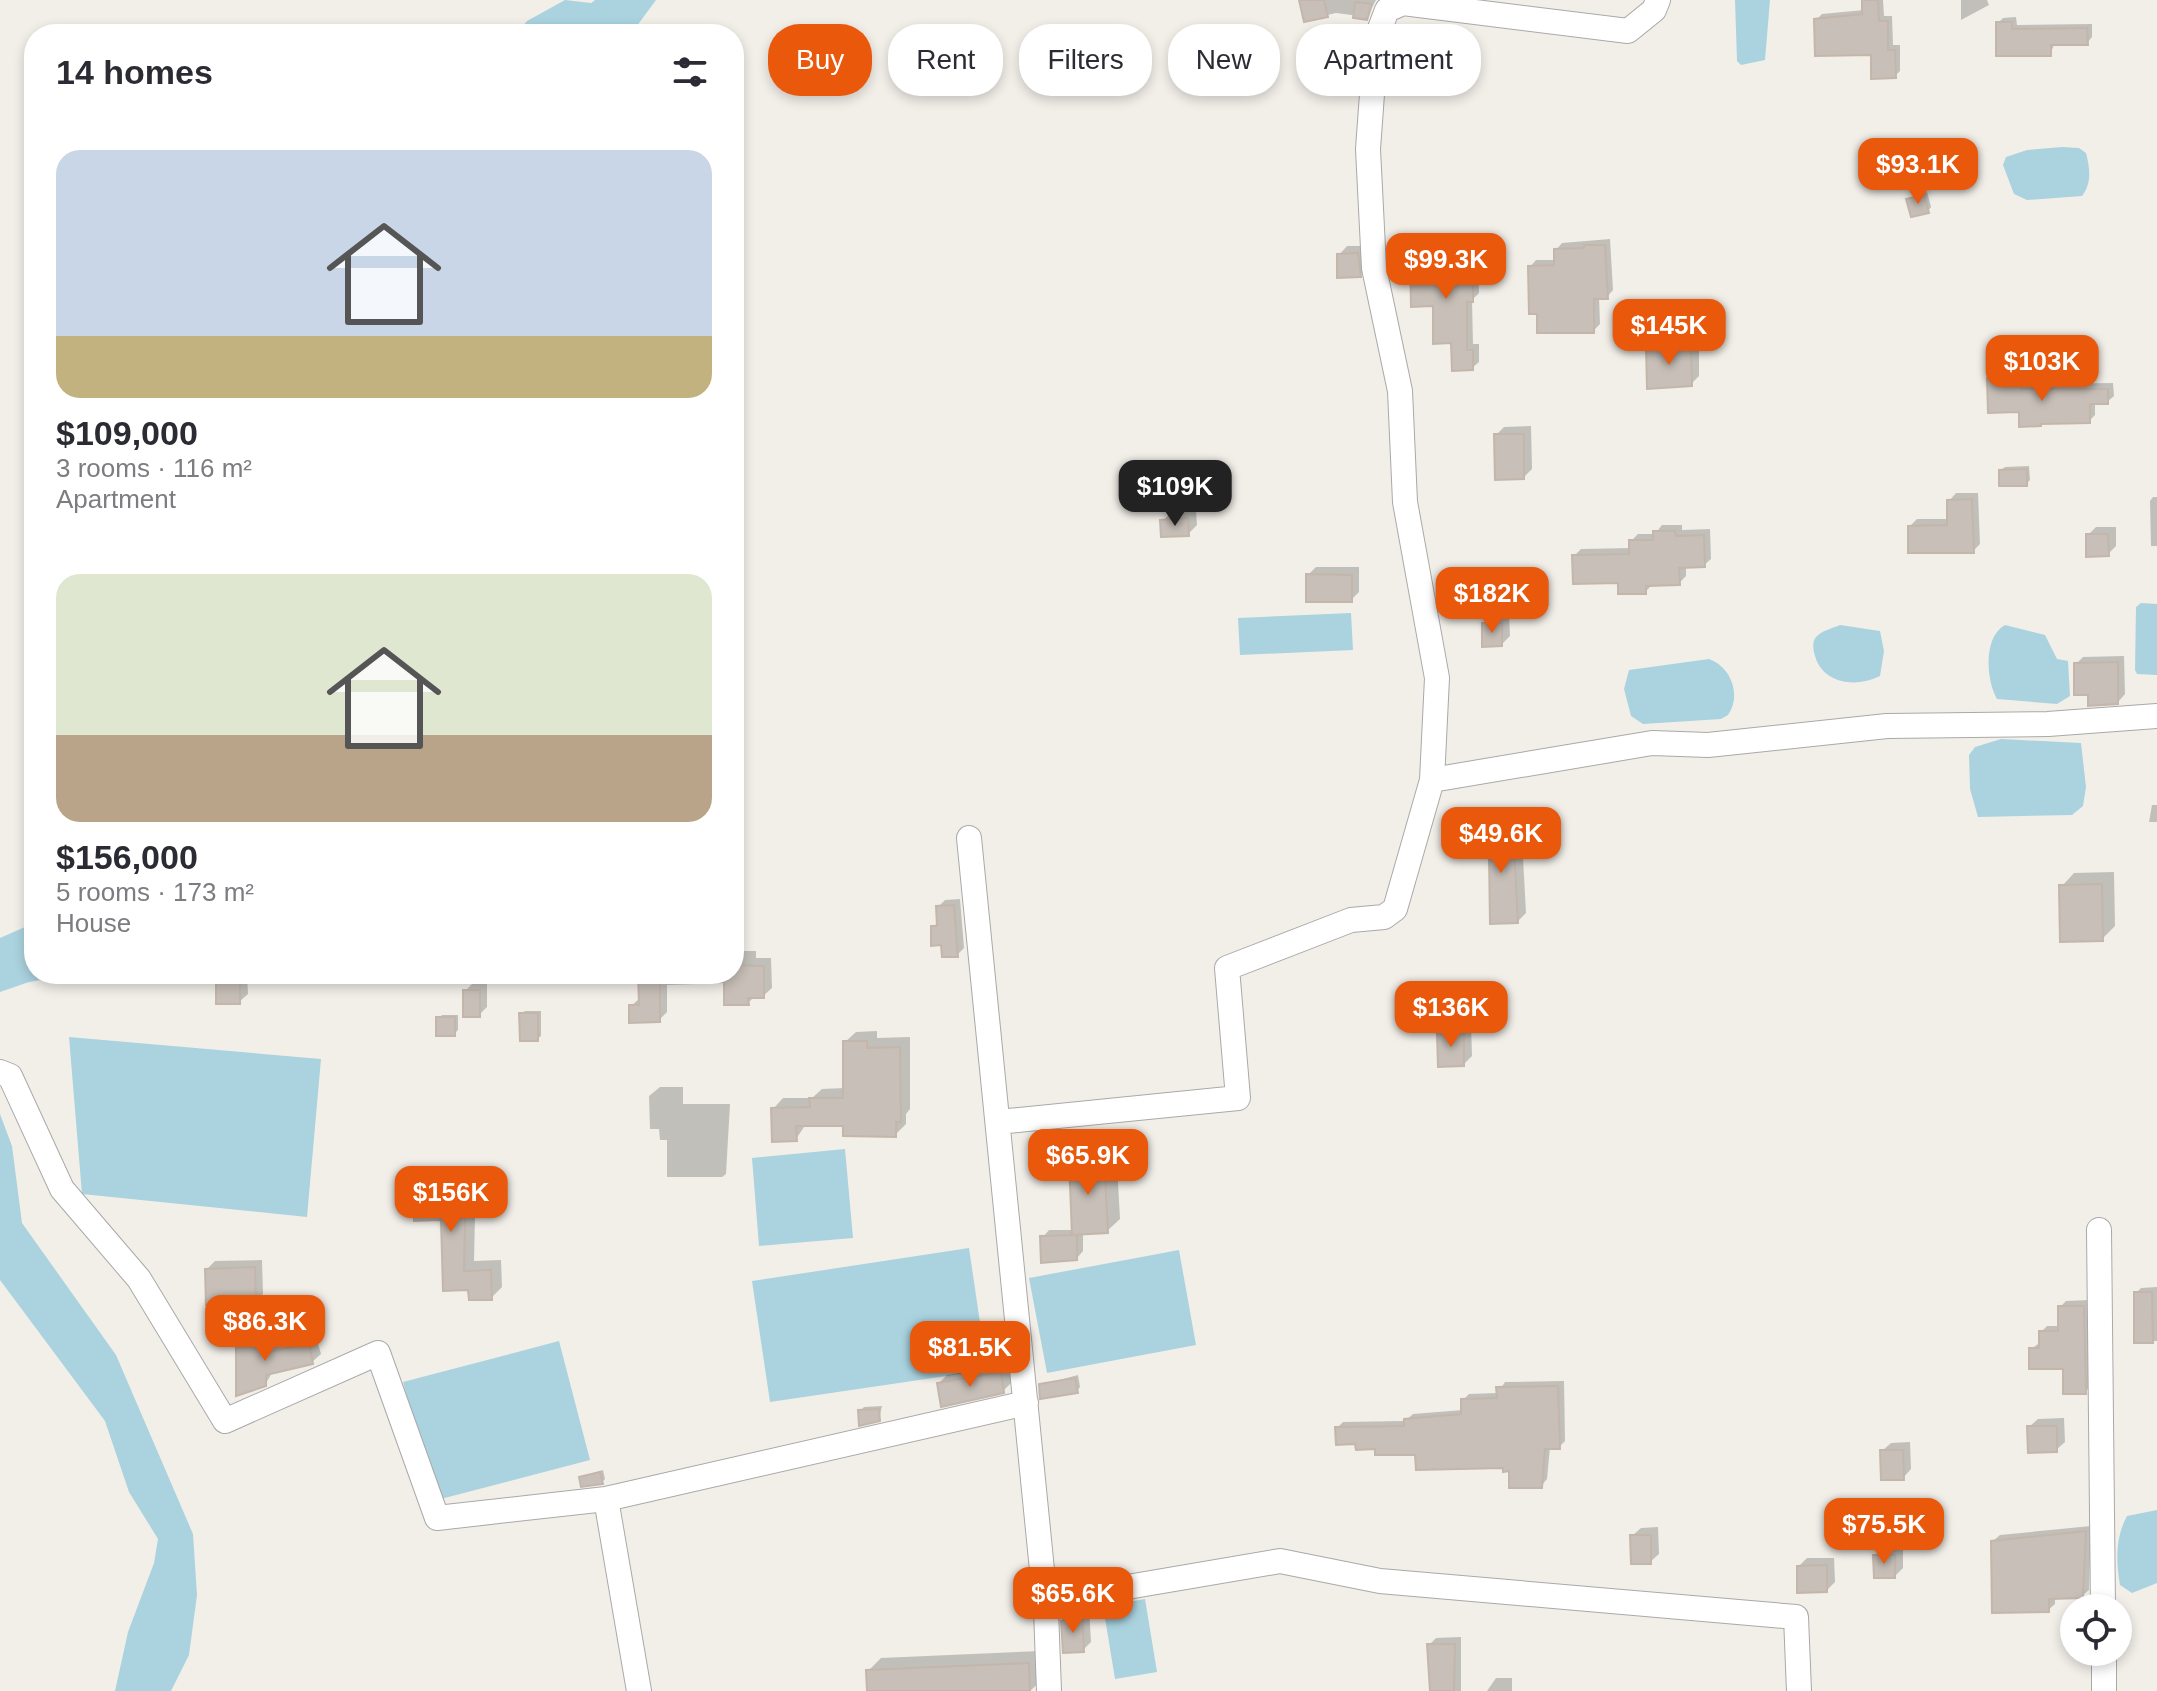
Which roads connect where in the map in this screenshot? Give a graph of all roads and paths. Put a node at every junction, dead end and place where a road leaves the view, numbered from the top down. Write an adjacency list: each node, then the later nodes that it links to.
1 (1658, 0): 3 (street)
2 (2157, 716): 3 (street)
3 (1432, 780): 6 (street)
4 (969, 838): 6 (street)
5 (0, 1072): 9 (street)
6 (998, 1122): 8 (street)
7 (2099, 1230): 10 (street)
8 (1026, 1403): 9 (street); 11 (street)
9 (606, 1499): 13 (street)
10 (2103, 1594)
11 (1046, 1610): 14 (street); 15 (street)
12 (2104, 1666): 16 (street)
13 (639, 1691)
14 (1049, 1691)
15 (1799, 1691)
16 (2104, 1691)

